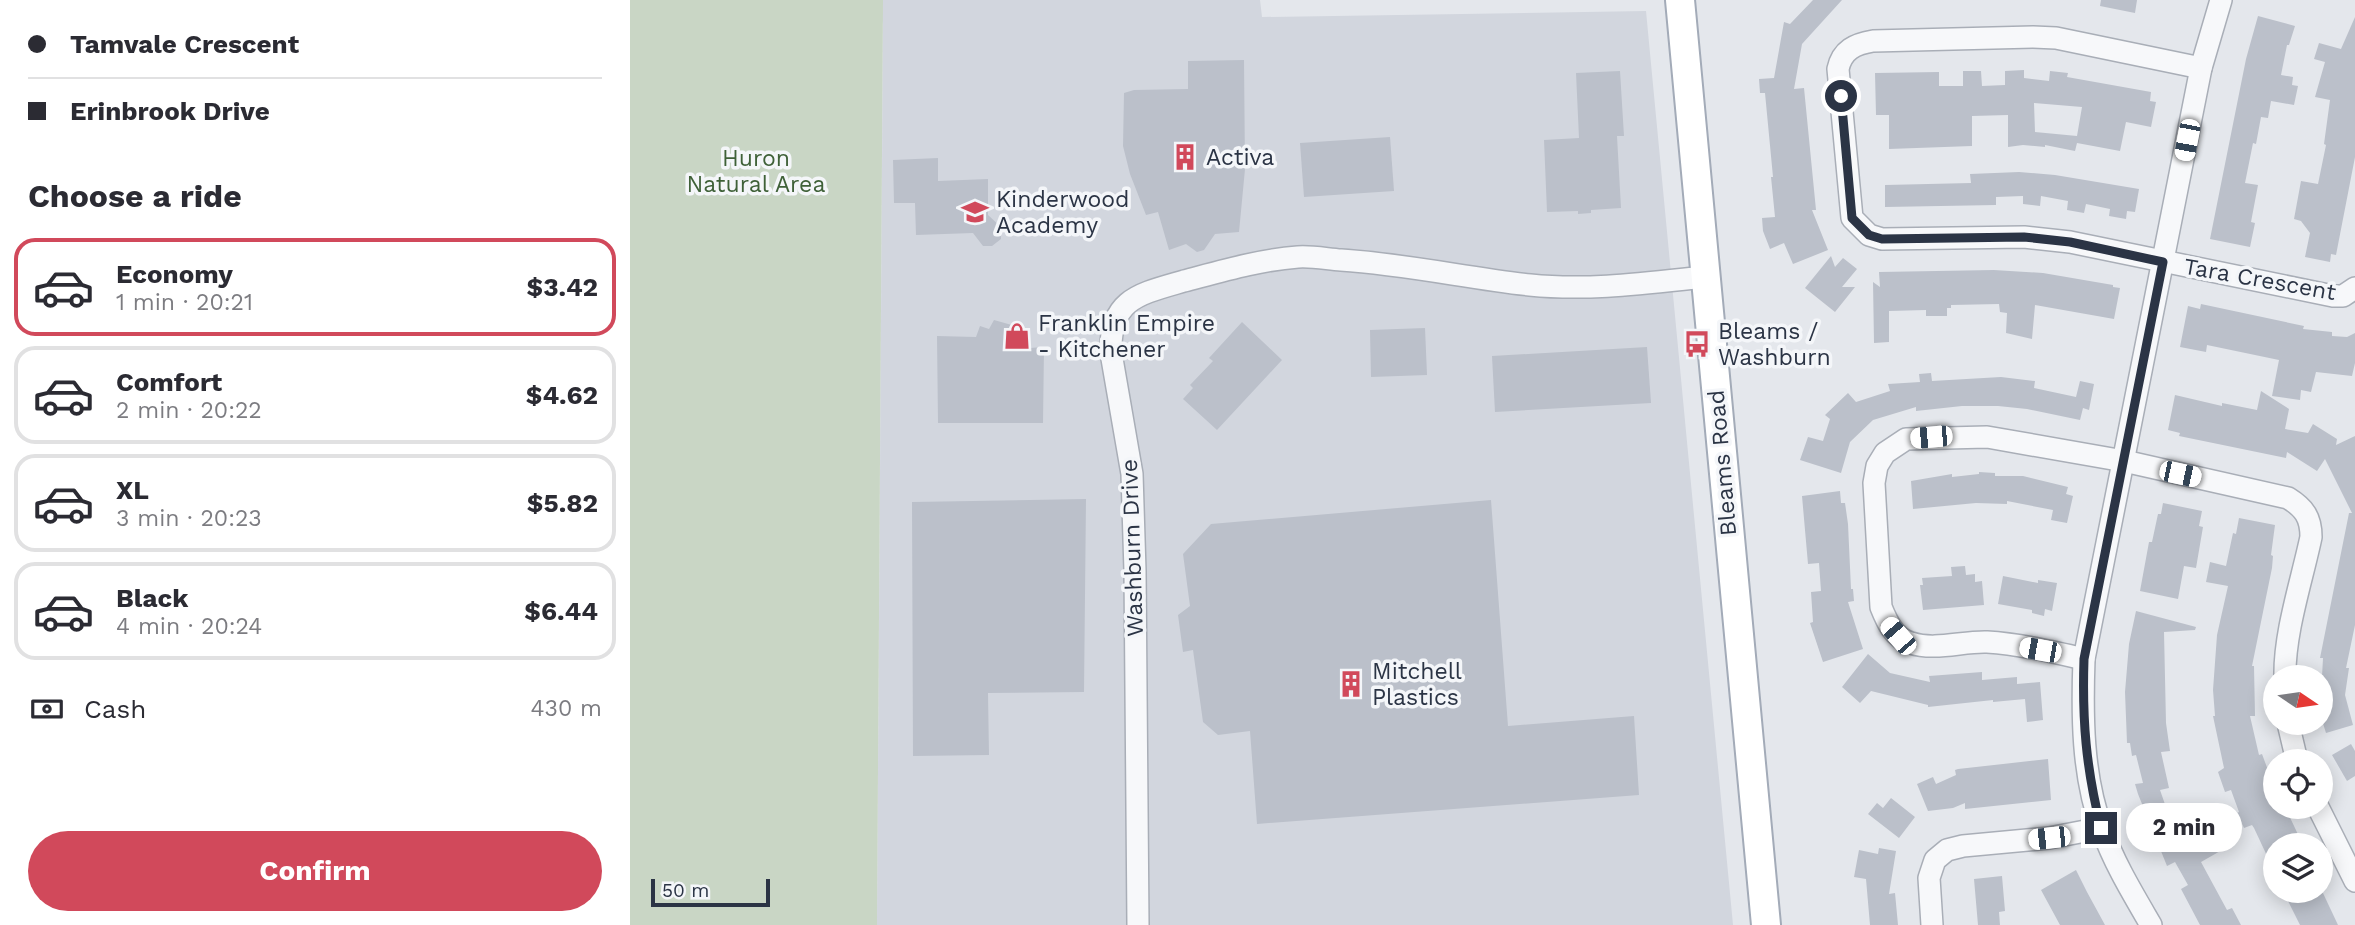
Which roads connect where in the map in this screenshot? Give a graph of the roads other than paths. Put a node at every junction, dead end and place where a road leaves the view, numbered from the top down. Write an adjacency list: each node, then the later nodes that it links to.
1 (1679, 0): 5 (main road, Bleams Road)
2 (2221, 0): 3 (street)
3 (2202, 68): 4 (street); 4 (street, Tara Crescent)
4 (2163, 262): 6 (street, Tara Crescent); 7 (street)
5 (1705, 278): 13 (street, Washburn Drive); 14 (main road, Bleams Road)
6 (2355, 289)
7 (2124, 461): 8 (street); 8 (street); 9 (street)
8 (2084, 659): 11 (street)
9 (2285, 665)
10 (2324, 819): 12 (street)
11 (2101, 828): 15 (street); 16 (street)
12 (2355, 881)
13 (1138, 925)
14 (1766, 925)
15 (1932, 925)
16 (2151, 925)

